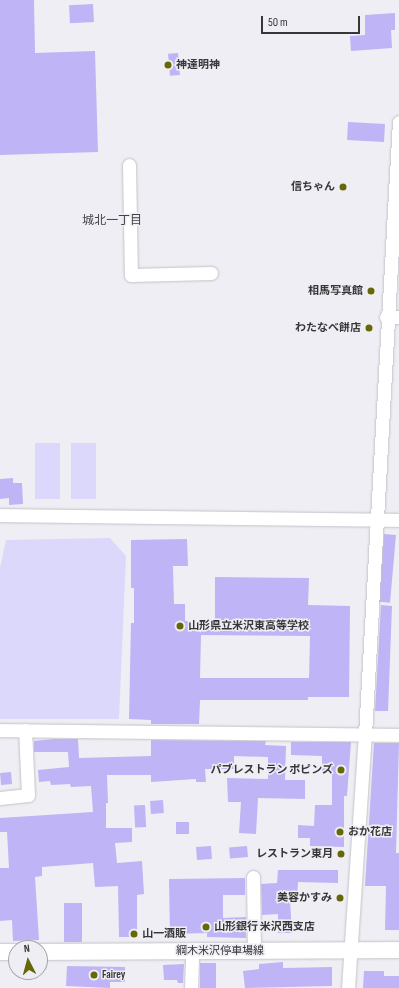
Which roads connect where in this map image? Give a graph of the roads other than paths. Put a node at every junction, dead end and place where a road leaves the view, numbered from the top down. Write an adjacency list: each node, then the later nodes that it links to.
1 (399, 122): 4 (street)
2 (129, 165): 3 (street)
3 (211, 273)
4 (393, 317): 6 (street)
5 (0, 515): 6 (street)
6 (376, 520): 7 (street); 10 (street)
7 (399, 520)
8 (0, 730): 9 (street)
9 (25, 730): 10 (street); 12 (street)
10 (365, 735): 11 (street); 14 (street)
11 (399, 735)
12 (0, 798)
13 (253, 877): 17 (street)
14 (350, 950): 15 (main road, 綱木米沢停車場線); 17 (main road, 綱木米沢停車場線); 20 (street)
15 (399, 950)
16 (192, 951): 17 (main road, 綱木米沢停車場線); 18 (main road, 綱木米沢停車場線); 19 (street)
17 (254, 951)
18 (48, 952)
19 (191, 988)
20 (348, 988)

